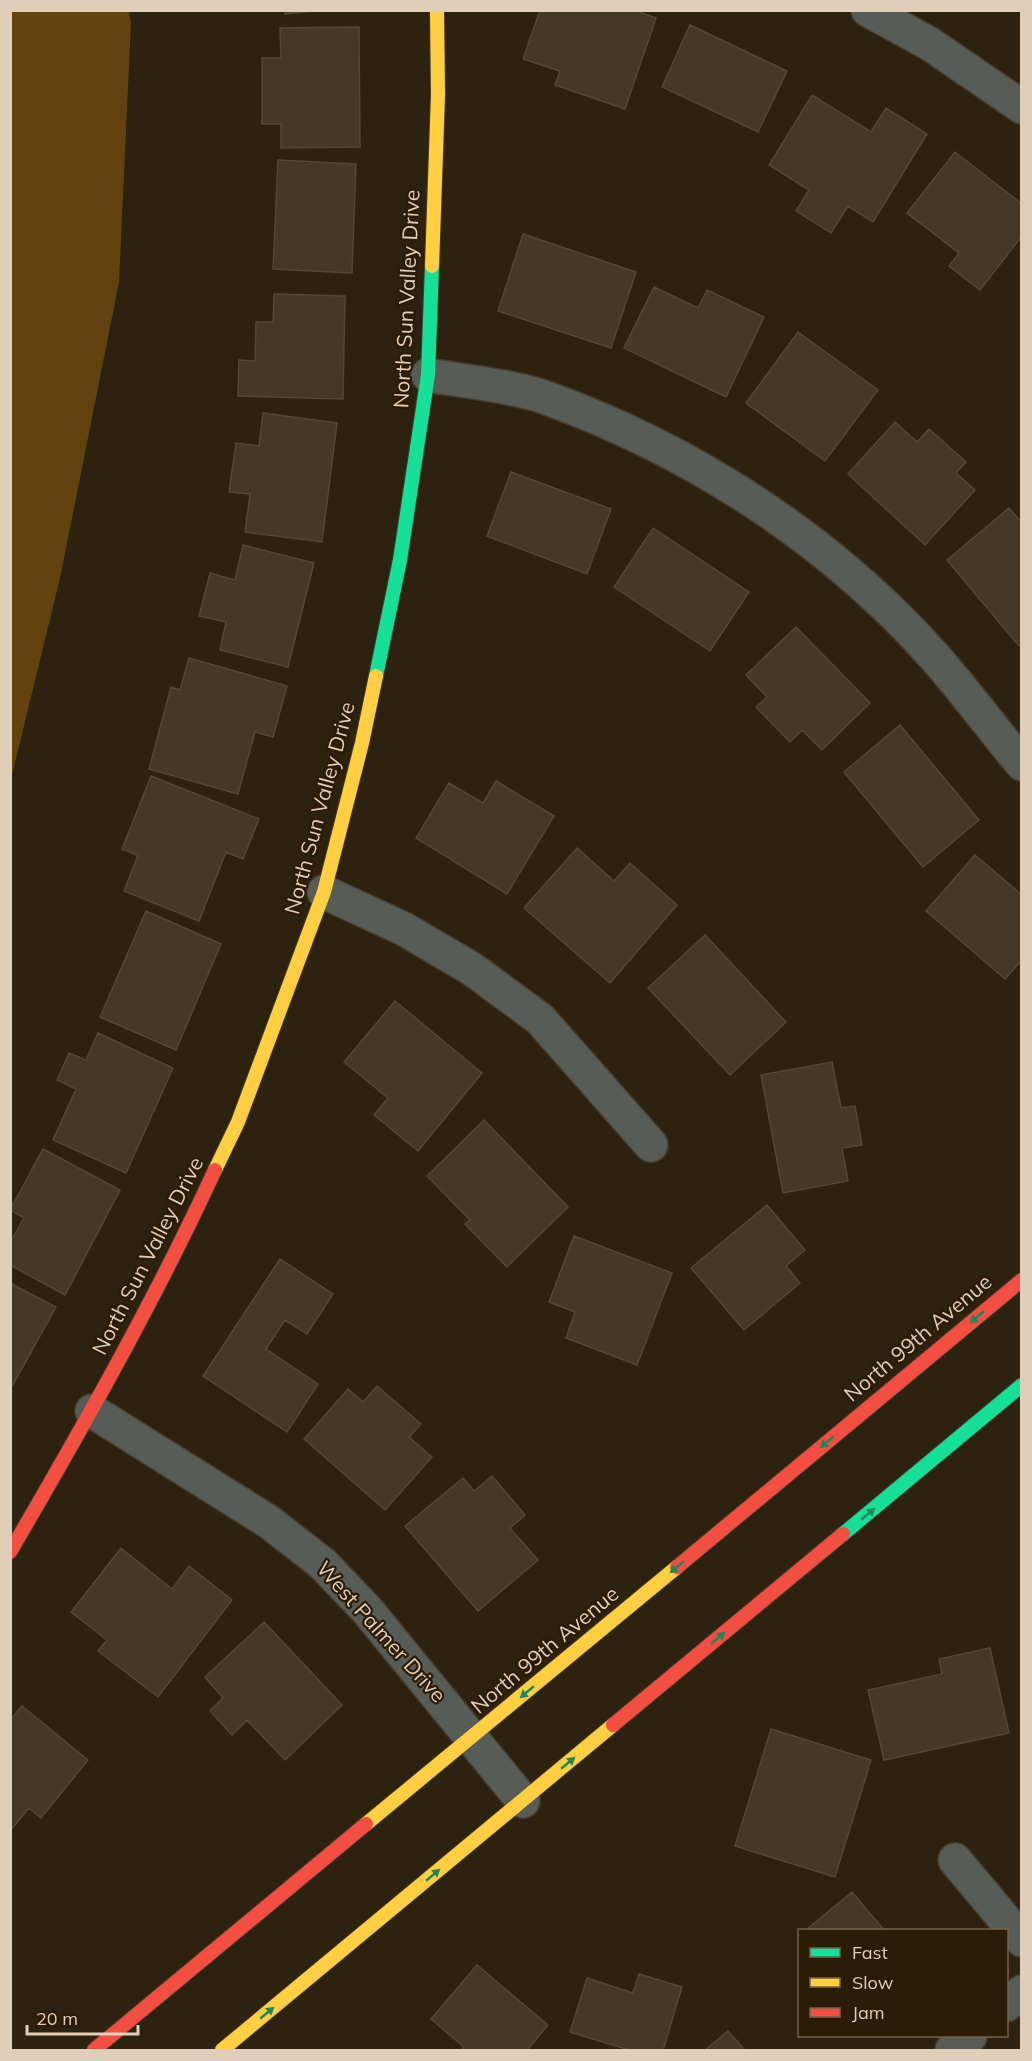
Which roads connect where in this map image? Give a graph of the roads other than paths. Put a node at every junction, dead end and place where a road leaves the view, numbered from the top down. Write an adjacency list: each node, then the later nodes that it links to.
1 (436, 10): 4 (main road, North Sun Valley Drive)
2 (868, 10): 3 (street)
3 (1022, 107)
4 (428, 375): 5 (street); 6 (main road, North Sun Valley Drive)
5 (1022, 764)
6 (324, 892): 7 (street); 10 (main road, North Sun Valley Drive)
7 (651, 1145)
8 (1022, 1280): 12 (main road, North 99th Avenue, one-way to 12)
9 (1022, 1386): 13 (main road, one-way to 9)
10 (92, 1411): 11 (main road, North Sun Valley Drive); 12 (street, West Palmer Drive)
11 (10, 1552)
12 (474, 1737): 13 (street, West Palmer Drive); 19 (main road, North 99th Avenue)
13 (523, 1801): 20 (main road, one-way to 13)
14 (956, 1860): 15 (street)
15 (1022, 1940)
16 (1022, 1992): 17 (street)
17 (1008, 2003)
18 (969, 2037): 21 (street)
19 (94, 2050)
20 (222, 2050)
21 (952, 2050)

